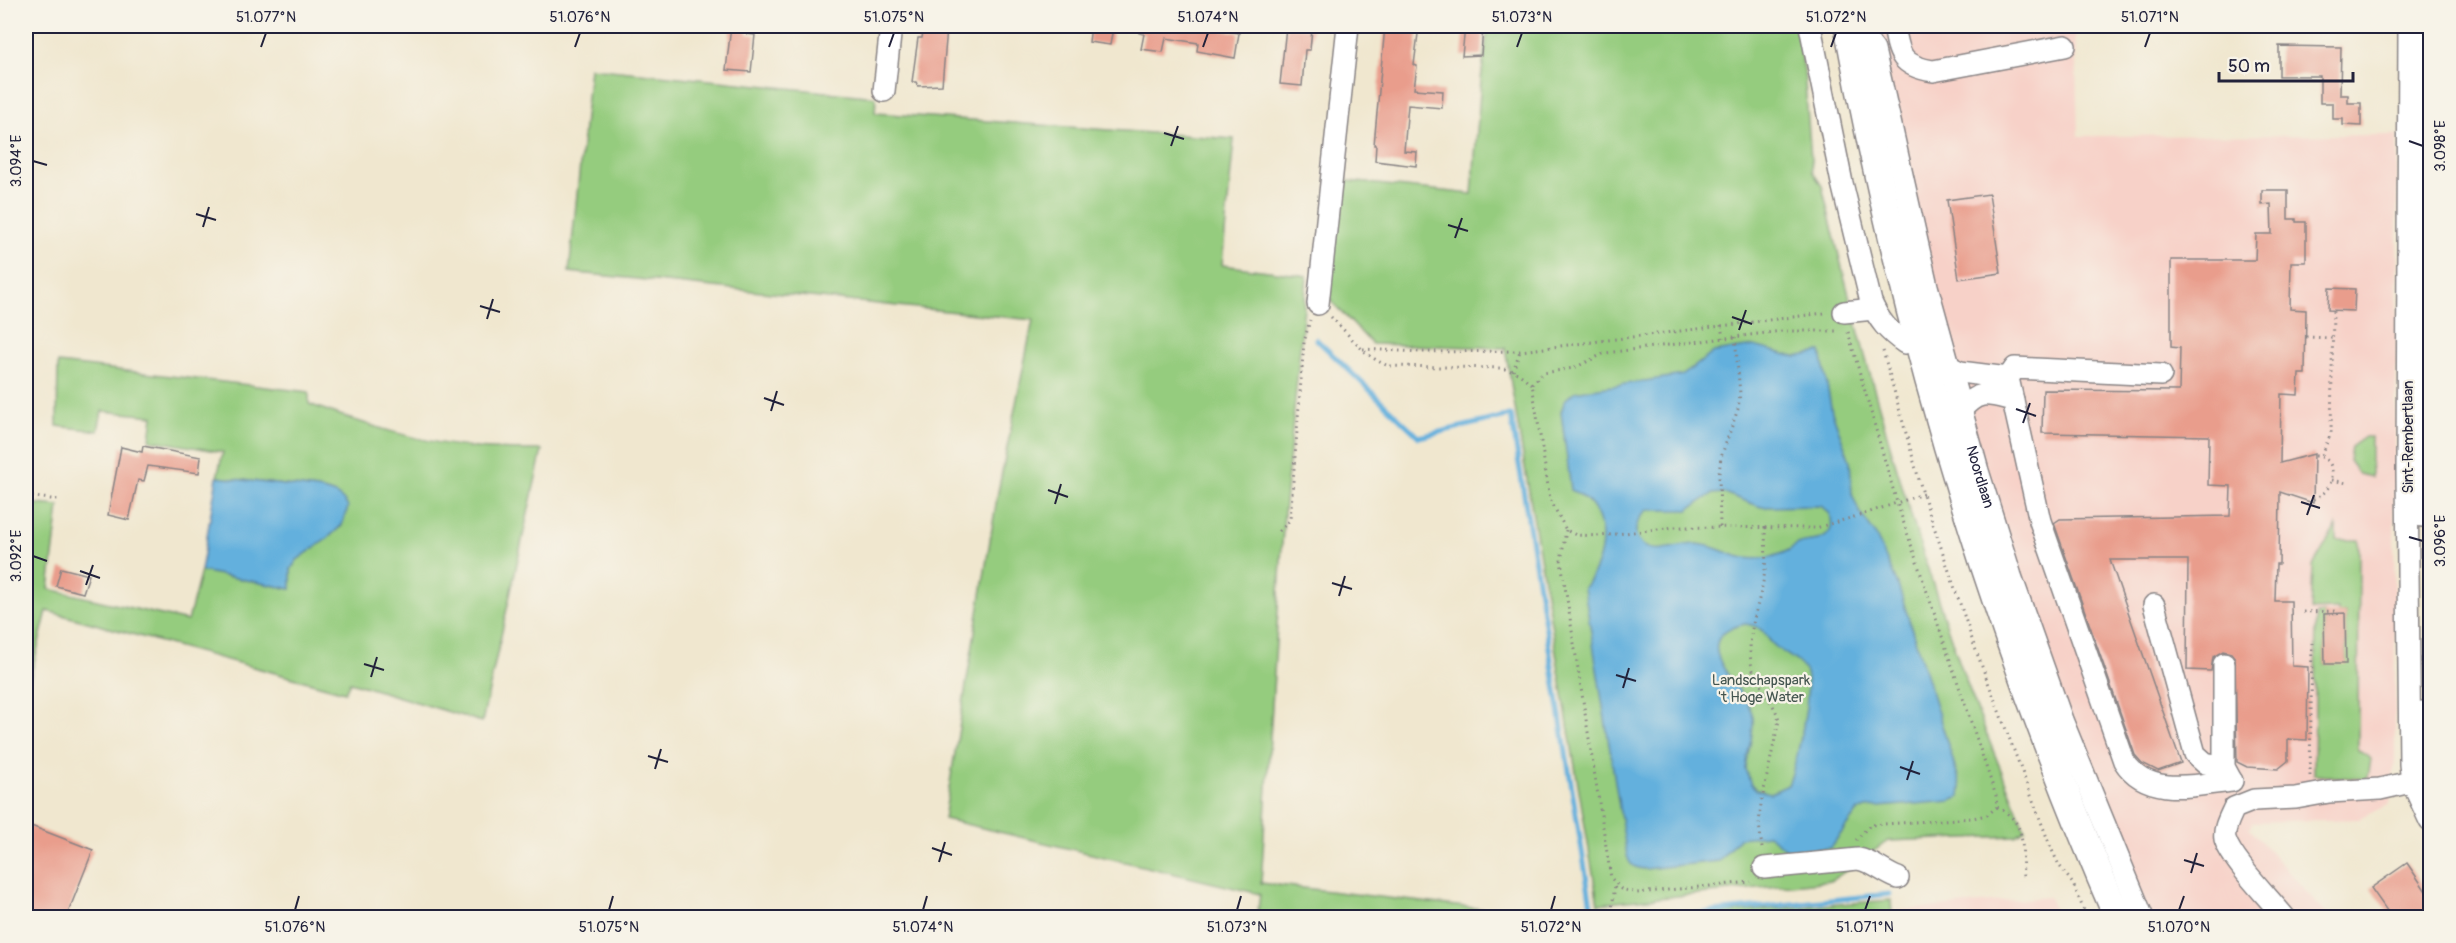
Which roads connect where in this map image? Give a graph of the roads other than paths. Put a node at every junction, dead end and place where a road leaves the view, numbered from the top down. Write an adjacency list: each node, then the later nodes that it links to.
1 (891, 26): 11 (street)
2 (1348, 26): 13 (street)
3 (1810, 26): 15 (street)
4 (1833, 26): 16 (main road)
5 (1848, 26): 34 (main road, Noordlaan)
6 (1856, 26): 17 (street, Noordlaan)
7 (1894, 26): 10 (street)
8 (2409, 26): 12 (street, Sint-Rembertlaan)
9 (2426, 26): 12 (street, Sint-Rembertlaan)
10 (2065, 46)
11 (884, 91)
12 (2417, 202): 22 (street, Sint-Rembertlaan)
13 (1318, 304)
14 (1844, 312): 15 (street)
15 (1878, 316): 16 (street)
16 (1905, 344): 33 (main road)
17 (1948, 366): 19 (street); 21 (street, Noordlaan)
18 (2162, 375): 19 (street)
19 (2008, 378): 20 (street)
20 (2013, 400): 21 (street); 27 (street)
21 (1960, 410): 35 (street, Noordlaan)
22 (2420, 432): 25 (street, Sint-Rembertlaan)
23 (2154, 605): 27 (street)
24 (2224, 664): 27 (street)
25 (2415, 672): 26 (street, Sint-Rembertlaan); 28 (street, Sint-Rembertlaan)
26 (2430, 768)
27 (2228, 774): 29 (street)
28 (2421, 780): 29 (street); 30 (street, Sint-Rembertlaan)
29 (2253, 800): 36 (street)
30 (2430, 821)
31 (1881, 870): 32 (street)
32 (1758, 875)
33 (2103, 918)
34 (2118, 918)
35 (2143, 918)
36 (2285, 918)

